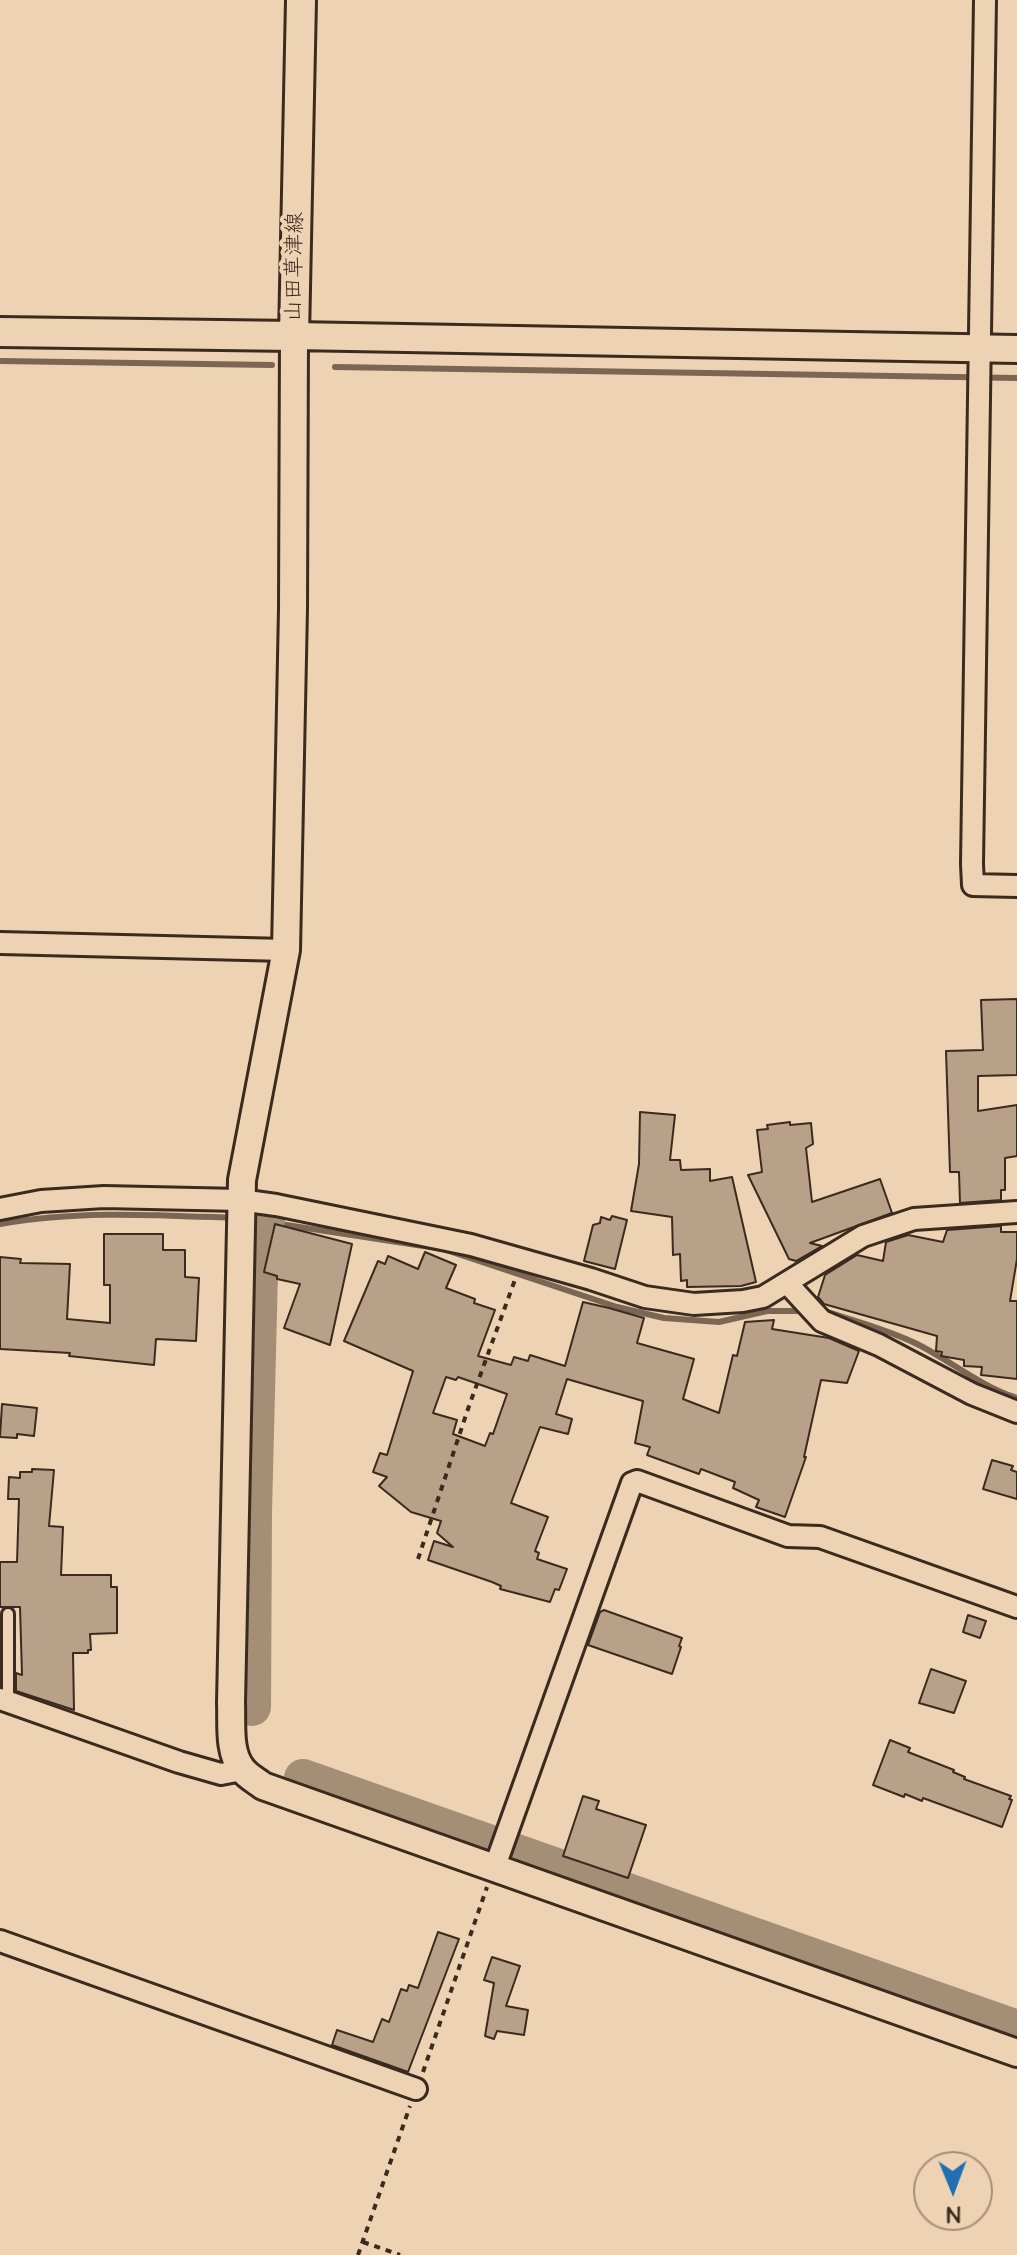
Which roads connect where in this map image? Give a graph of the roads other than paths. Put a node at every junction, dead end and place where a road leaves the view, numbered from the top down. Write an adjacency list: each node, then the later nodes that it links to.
1 (301, 0): 4 (main road, 山田草津線)
2 (985, 0): 6 (street)
3 (0, 332): 4 (main road, 山田草津線)
4 (294, 336): 6 (street); 9 (street)
5 (1017, 349): 6 (street)
6 (979, 369): 7 (street)
7 (1017, 886)
8 (0, 943): 9 (street)
9 (286, 950): 10 (street)
10 (240, 1200): 11 (street); 13 (street); 18 (street)
11 (0, 1209)
12 (1017, 1212): 13 (street)
13 (787, 1283): 14 (street)
14 (1017, 1412)
15 (1017, 1607): 19 (street)
16 (8, 1614): 17 (lane)
17 (4, 1700): 18 (street)
18 (242, 1770): 19 (street)
19 (494, 1869): 21 (street)
20 (0, 1941): 22 (street)
21 (1017, 2053)
22 (416, 2089)

